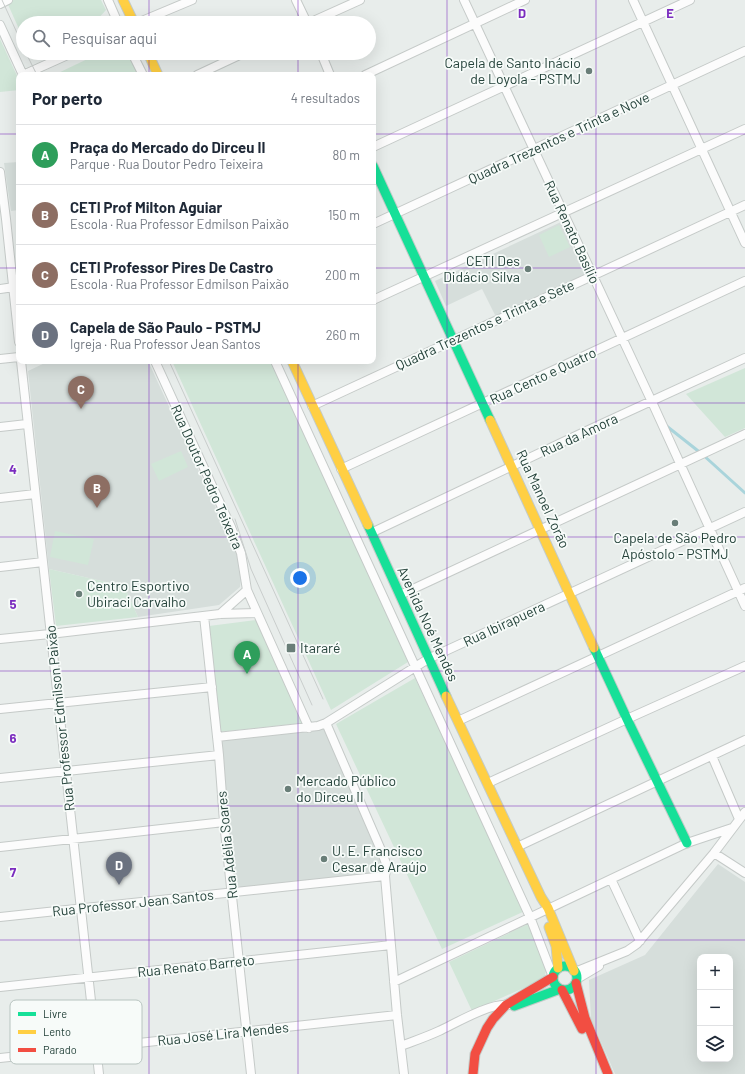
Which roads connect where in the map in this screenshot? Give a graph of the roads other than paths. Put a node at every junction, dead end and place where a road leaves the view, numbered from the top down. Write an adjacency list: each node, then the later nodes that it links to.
1 (8, 0): 11 (street)
2 (108, 0): 12 (street)
3 (123, 0): 13 (street)
4 (192, 0): 14 (street)
5 (296, 0): 15 (street)
6 (360, 0): 16 (street)
7 (464, 0): 18 (street, Rua Renato Basílio)
8 (525, 0): 18 (street)
9 (633, 0): 17 (street)
10 (690, 0): 17 (street)
11 (0, 4)
12 (115, 16)
13 (132, 16)
14 (153, 16)
15 (304, 16)
16 (324, 16)
17 (643, 22): 35 (street); 36 (street)
18 (474, 23): 34 (street); 36 (street, Rua Renato Basílio)
19 (0, 24): 21 (street)
20 (745, 51): 35 (street, Quadra Trezentos e Trinta e Nove)
21 (16, 59)
22 (16, 60): 28 (street)
23 (56, 60): 29 (street)
24 (135, 60): 30 (street)
25 (151, 60): 31 (street)
26 (229, 60): 32 (street)
27 (323, 60): 33 (street)
28 (22, 72)
29 (30, 72)
30 (141, 72)
31 (157, 72)
32 (203, 72)
33 (329, 72)
34 (371, 72)
35 (672, 85): 39 (street); 40 (street, Quadra Trezentos e Trinta e Nove)
36 (505, 86): 38 (street); 40 (street, Rua Renato Basílio)
37 (745, 128): 39 (street)
38 (376, 146)
39 (702, 148): 44 (street); 45 (street)
40 (535, 150): 45 (street, Rua Renato Basílio); 46 (street, Quadra Trezentos e Trinta e Nove)
41 (0, 172): 47 (street)
42 (376, 173): 46 (street, Rua Manoel Zorão)
43 (745, 205): 44 (street, Quadra Trezentos e Trinta e Sete)
44 (731, 212): 49 (street); 50 (street, Quadra Trezentos e Trinta e Sete)
45 (562, 213): 50 (street, Rua Renato Basílio); 51 (street)
46 (395, 214): 48 (street, Quadra Trezentos e Trinta e Nove); 51 (street, Rua Manoel Zorão)
47 (3, 219): 53 (street)
48 (376, 223)
49 (745, 243)
50 (592, 275): 57 (street, Quadra Trezentos e Trinta e Sete); 58 (street, Rua Renato Basílio)
51 (425, 277): 55 (street); 57 (street, Rua Manoel Zorão)
52 (745, 281): 58 (street, Rua Cento e Quatro)
53 (14, 287): 54 (street); 56 (street)
54 (0, 289)
55 (376, 299)
56 (16, 309)
57 (454, 340): 67 (street, Rua Manoel Zorão); 68 (street, Quadra Trezentos e Trinta e Sete)
58 (622, 340): 66 (street, Rua Renato Basílio); 67 (street, Rua Cento e Quatro)
59 (16, 357): 61 (street)
60 (745, 358): 66 (street, Rua da Amora)
61 (0, 359)
62 (21, 364): 69 (street, Rua Professor Edmilson Paixão)
63 (156, 364): 83 (street, Rua Doutor Pedro Teixeira)
64 (275, 364): 96 (street)
65 (293, 364): 68 (street, Avenida Noé Mendes)
66 (652, 402): 72 (street, Rua Renato Basílio); 73 (street, Rua da Amora)
67 (483, 404): 73 (street, Rua Manoel Zorão); 74 (street, Rua Cento e Quatro)
68 (312, 406): 74 (street, Avenida Noé Mendes)
69 (27, 424): 70 (street); 75 (street, Rua Professor Edmilson Paixão)
70 (0, 427)
71 (745, 434): 72 (street)
72 (680, 465): 78 (street, Rua Renato Basílio); 79 (street)
73 (512, 467): 79 (street, Rua Manoel Zorão); 80 (street, Rua da Amora)
74 (341, 469): 80 (street, Avenida Noé Mendes)
75 (35, 494): 76 (street); 81 (street, Rua Professor Edmilson Paixão)
76 (0, 498)
77 (745, 512): 78 (street, Rua Ibirapuera)
78 (709, 528): 84 (street, Rua Renato Basílio); 85 (street, Rua Ibirapuera)
79 (541, 530): 85 (street, Rua Manoel Zorão); 86 (street)
80 (371, 533): 86 (street, Avenida Noé Mendes)
81 (43, 562): 82 (street); 91 (street, Rua Professor Edmilson Paixão)
82 (0, 567)
83 (247, 590): 88 (street, Rua Doutor Pedro Teixeira); 89 (street)
84 (742, 590): 87 (street, Rua Renato Basílio); 93 (street)
85 (570, 593): 93 (street, Rua Manoel Zorão); 94 (street, Rua Ibirapuera)
86 (400, 595): 94 (street, Avenida Noé Mendes)
87 (745, 606)
88 (257, 613): 89 (street); 103 (street, Rua Doutor Pedro Teixeira)
89 (220, 614): 90 (street)
90 (204, 616): 91 (street); 97 (street, Rua Adélia Soares)
91 (50, 634): 92 (street); 98 (street, Rua Professor Edmilson Paixão)
92 (0, 639)
93 (598, 655): 100 (street, Rua Manoel Zorão); 101 (street)
94 (428, 659): 96 (street, Rua Ibirapuera); 101 (street, Avenida Noé Mendes)
95 (745, 666): 100 (street)
96 (414, 667): 102 (street, Rua Ibirapuera); 128 (street)
97 (212, 687): 98 (street); 104 (street, Rua Adélia Soares)
98 (58, 702): 99 (street); 108 (street, Rua Professor Edmilson Paixão)
99 (0, 708)
100 (627, 719): 110 (street, Rua Manoel Zorão); 111 (street)
101 (458, 721): 111 (street, Avenida Noé Mendes)
102 (326, 722): 103 (street, Rua Ibirapuera); 122 (street)
103 (309, 728): 104 (street, Rua Ibirapuera)
104 (217, 737): 106 (street, Rua Adélia Soares)
105 (745, 740): 107 (street)
106 (219, 755): 108 (street); 114 (street, Rua Adélia Soares)
107 (712, 756): 110 (street); 113 (street)
108 (66, 771): 109 (street); 116 (street, Rua Professor Edmilson Paixão)
109 (0, 778)
110 (658, 781): 117 (street, Rua Manoel Zorão); 119 (street)
111 (488, 784): 119 (street, Avenida Noé Mendes)
112 (745, 812): 113 (street)
113 (739, 819): 115 (street)
114 (224, 822): 116 (street); 124 (street, Rua Adélia Soares)
115 (732, 828): 117 (street); 120 (street)
116 (73, 839): 118 (street); 125 (street, Rua Professor Edmilson Paixão)
117 (687, 843): 123 (street)
118 (0, 847)
119 (517, 847): 126 (street, Avenida Noé Mendes)
120 (714, 852): 121 (street); 129 (street)
121 (745, 874)
122 (385, 876): 124 (street, Rua Professor Jean Santos); 130 (street)
123 (611, 879): 126 (street); 129 (street)
124 (232, 893): 125 (street, Rua Professor Jean Santos); 131 (street, Rua Adélia Soares)
125 (81, 909): 127 (street, Rua Professor Jean Santos); 134 (street, Rua Professor Edmilson Paixão)
126 (546, 910): 128 (street); 132 (street, Avenida Noé Mendes); 133 (street, Avenida Noé Mendes)
127 (0, 917)
128 (530, 917): 135 (street); 136 (street)
129 (640, 941): 133 (street)
130 (391, 945): 131 (street, Rua Renato Barreto); 136 (street)
131 (239, 961): 134 (street, Rua Renato Barreto); 142 (street, Rua Adélia Soares)
132 (558, 968): 133 (street); 135 (street)
133 (575, 976): 138 (street); 145 (street, Avenida Noé Mendes)
134 (89, 977): 137 (street, Rua Renato Barreto); 139 (street, Rua Professor Edmilson Paixão)
135 (553, 977): 138 (street); 140 (street)
136 (394, 982): 141 (street)
137 (0, 987)
138 (561, 989): 140 (street); 145 (street, Avenida Noé Mendes)
139 (91, 1000)
140 (506, 1008): 144 (street); 152 (street)
141 (397, 1015): 142 (street, Rua José Lira Mendes); 144 (street)
142 (247, 1031): 143 (street, Rua José Lira Mendes); 150 (street, Rua Adélia Soares)
143 (142, 1042)
144 (401, 1046): 151 (street)
145 (596, 1049): 153 (street, Avenida Noé Mendes)
146 (10, 1057): 147 (street, Rua José Lira Mendes)
147 (0, 1058)
148 (98, 1064): 149 (street, Rua Professor Edmilson Paixão)
149 (99, 1074)
150 (251, 1074)
151 (404, 1074)
152 (474, 1074)
153 (608, 1074)

